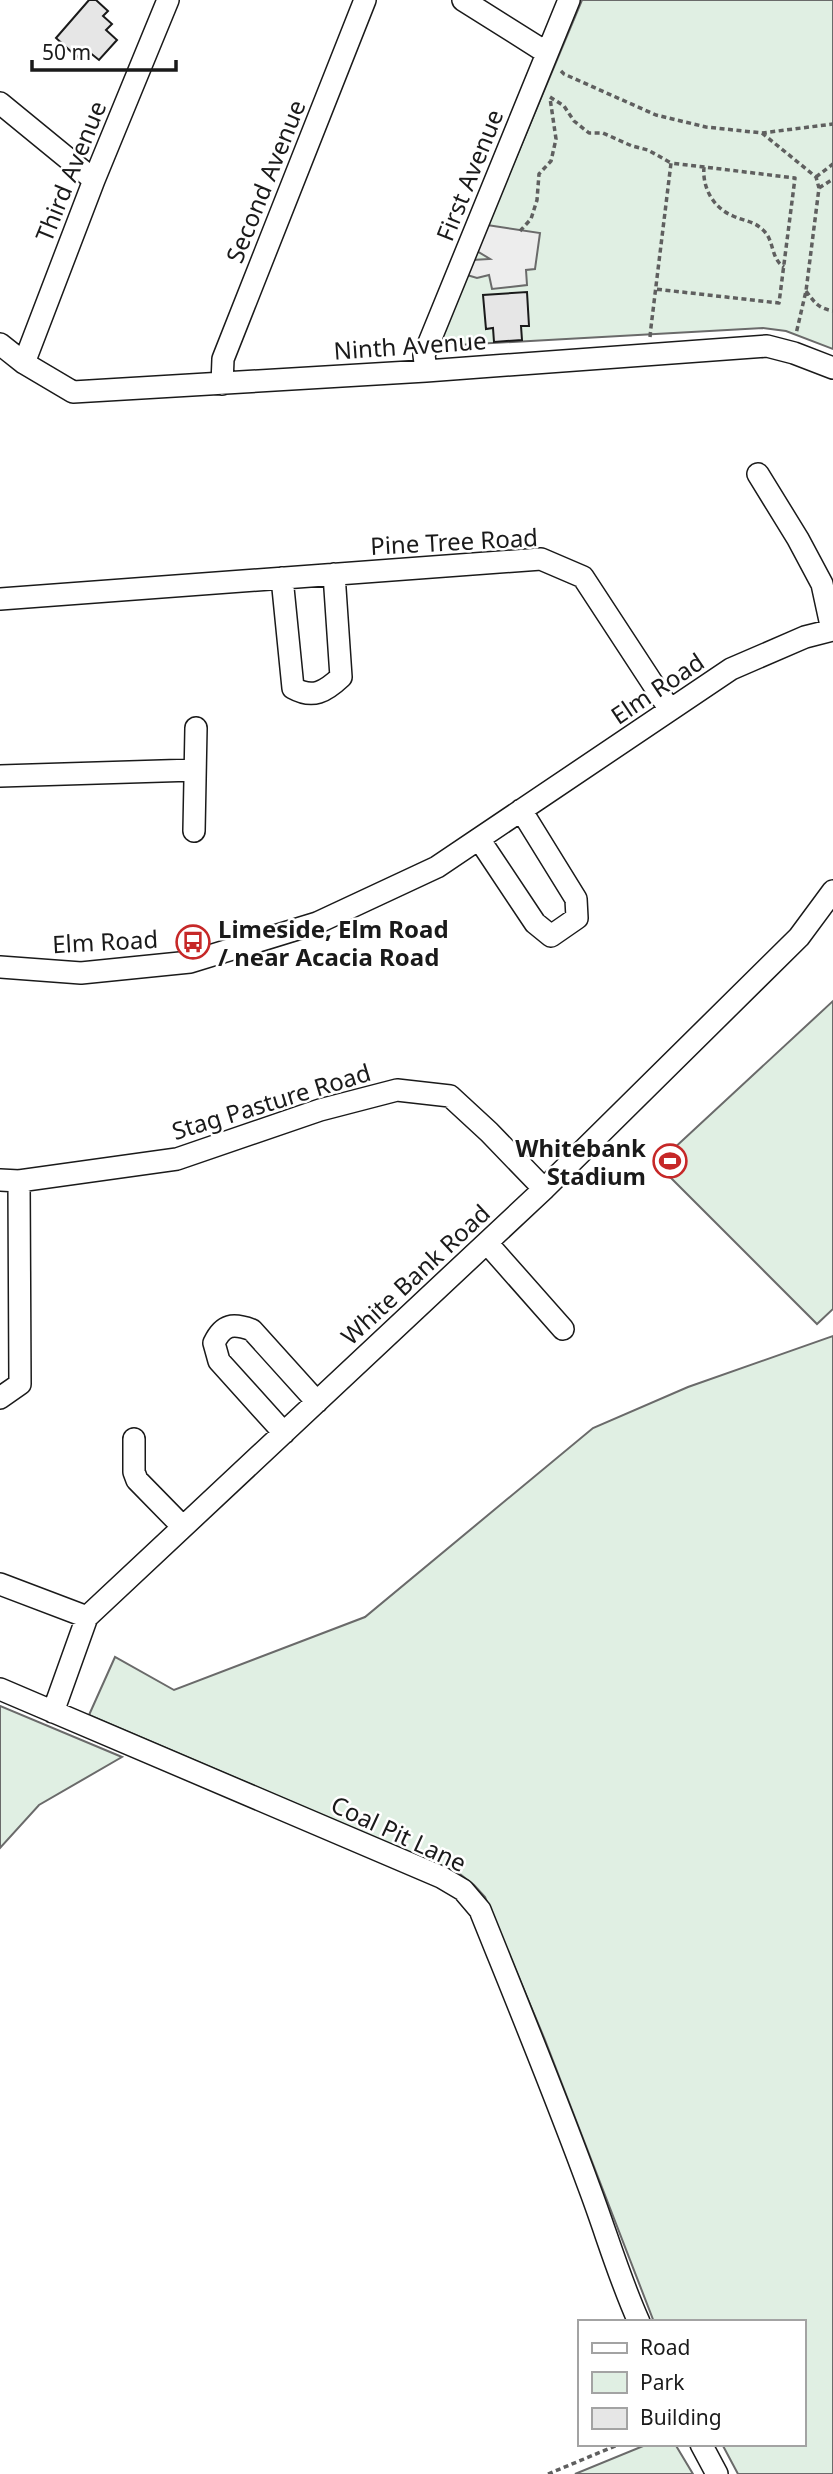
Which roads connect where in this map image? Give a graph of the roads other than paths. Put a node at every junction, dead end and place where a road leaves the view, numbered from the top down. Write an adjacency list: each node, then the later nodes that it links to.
1 (168, 0): 7 (street, Third Avenue)
2 (365, 0): 12 (street, Second Avenue)
3 (463, 0): 5 (street)
4 (569, 0): 5 (street, First Avenue)
5 (547, 53): 11 (street, First Avenue)
6 (0, 103): 7 (street)
7 (94, 180): 9 (street, Third Avenue)
8 (0, 344): 9 (street, Ninth Avenue)
9 (24, 363): 12 (street, Ninth Avenue)
10 (833, 368): 11 (street, Ninth Avenue)
11 (426, 371): 12 (street, Ninth Avenue)
12 (222, 384)
13 (758, 474): 17 (street)
14 (334, 574): 15 (street, Pine Tree Road); 15 (street); 18 (street, Pine Tree Road)
15 (282, 578): 16 (street, Pine Tree Road)
16 (0, 599)
17 (832, 630): 18 (street, Elm Road)
18 (670, 710): 22 (street, Elm Road)
19 (196, 728): 20 (street)
20 (194, 770): 21 (street); 23 (street)
21 (0, 776)
22 (522, 810): 24 (street, Elm Road); 24 (street)
23 (194, 831)
24 (479, 839): 26 (street, Elm Road)
25 (833, 891): 28 (street, White Bank Road)
26 (0, 967)
27 (10, 1181): 28 (street, Stag Pasture Road); 31 (street, Stag Pasture Road)
28 (544, 1189): 29 (street, White Bank Road)
29 (486, 1243): 30 (street); 32 (street, White Bank Road)
30 (563, 1329)
31 (0, 1398)
32 (317, 1402): 33 (street, White Bank Road); 33 (street)
33 (284, 1433): 35 (street, White Bank Road)
34 (134, 1439): 35 (street)
35 (183, 1527): 37 (street, White Bank Road)
36 (0, 1584): 37 (street)
37 (87, 1617): 39 (street)
38 (0, 1689): 39 (street, Coal Pit Lane)
39 (53, 1712): 40 (street, Coal Pit Lane)
40 (638, 2320)
41 (702, 2446): 42 (street)
42 (717, 2474)

